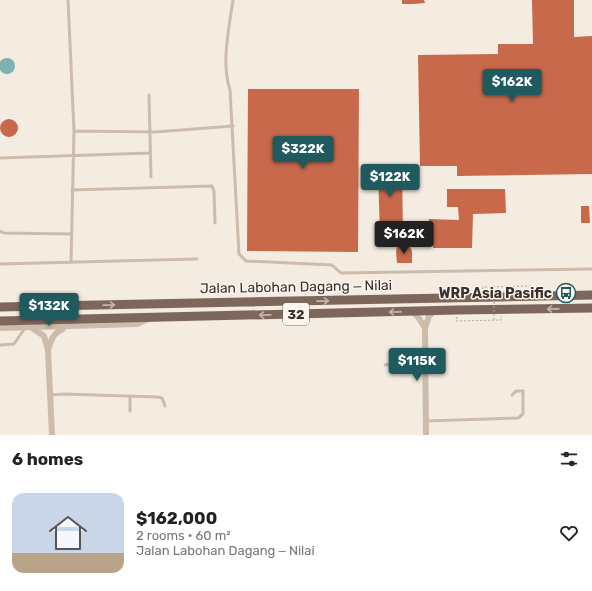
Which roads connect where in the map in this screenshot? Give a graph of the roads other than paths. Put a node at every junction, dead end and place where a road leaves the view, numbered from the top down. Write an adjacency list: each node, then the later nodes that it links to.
1 (68, 0): 5 (lane)
2 (232, 0): 4 (lane)
3 (149, 95): 6 (lane)
4 (232, 126): 6 (lane); 18 (lane)
5 (74, 132): 6 (lane); 8 (lane)
6 (150, 132): 7 (lane)
7 (150, 153): 8 (lane); 10 (lane)
8 (73, 156): 9 (lane); 11 (lane)
9 (0, 158)
10 (151, 177)
11 (72, 190): 12 (lane); 14 (lane)
12 (215, 223)
13 (0, 231): 14 (lane)
14 (72, 234): 16 (lane)
15 (197, 259): 16 (lane)
16 (71, 262): 17 (lane)
17 (0, 264)
18 (592, 269)
19 (592, 295): 20 (main road, Jalan Labohan Dagang ‒ Nilai / 32, one-way to 19)
20 (0, 307)
21 (592, 308): 22 (main road, Jalan Labohan Dagang ‒ Nilai / 32, one-way to 22)
22 (435, 311): 23 (main road, Jalan Labohan Dagang ‒ Nilai / 32); 29 (street)
23 (412, 312): 24 (main road, Jalan Labohan Dagang ‒ Nilai / 32, one-way to 24); 29 (street)
24 (153, 317): 25 (main road, Jalan Labohan Dagang ‒ Nilai / 32); 26 (street)
25 (0, 321)
26 (67, 327): 28 (street); 31 (street)
27 (0, 328): 28 (street)
28 (28, 328): 30 (lane); 31 (street)
29 (425, 328): 32 (street)
30 (0, 345)
31 (48, 350): 35 (street)
32 (426, 358): 33 (lane); 39 (street)
33 (385, 365)
34 (512, 394): 39 (lane)
35 (50, 395): 36 (lane); 40 (street)
36 (130, 396): 37 (lane); 38 (lane)
37 (165, 406)
38 (130, 411)
39 (426, 421): 41 (street)
40 (52, 435)
41 (426, 435)

